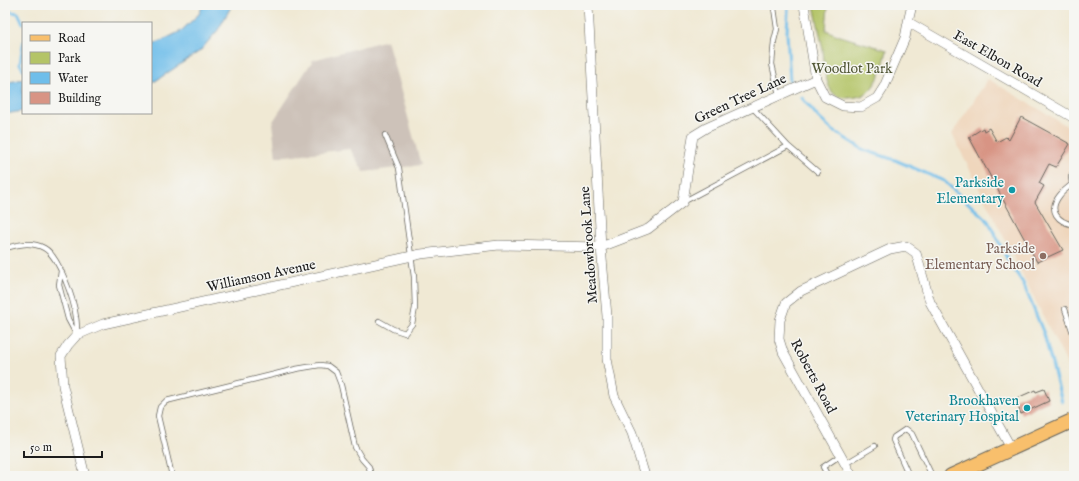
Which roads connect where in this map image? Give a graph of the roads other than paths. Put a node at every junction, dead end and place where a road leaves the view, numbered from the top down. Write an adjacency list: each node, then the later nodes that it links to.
1 (588, 5): 19 (street, Meadowbrook Lane)
2 (709, 5): 3 (lane)
3 (712, 5)
4 (772, 5): 9 (lane)
5 (804, 5): 8 (street)
6 (912, 5): 7 (street)
7 (908, 22): 8 (street); 11 (street, East Elbon Road)
8 (816, 79): 9 (street, Green Tree Lane)
9 (779, 95): 10 (street, Green Tree Lane)
10 (752, 107): 13 (lane); 17 (street, Green Tree Lane)
11 (1074, 118)
12 (385, 134): 21 (lane)
13 (788, 146): 15 (lane); 17 (lane)
14 (1074, 170): 16 (lane)
15 (818, 172)
16 (1073, 185): 18 (lane)
17 (683, 202): 19 (street)
18 (1074, 225)
19 (601, 247): 21 (street, Williamson Avenue); 35 (street, Meadowbrook Lane)
20 (5, 248): 22 (lane)
21 (410, 257): 24 (lane); 25 (street, Williamson Avenue)
22 (61, 271): 25 (lane); 25 (lane)
23 (1065, 309): 26 (lane)
24 (379, 321)
25 (77, 335): 32 (street, Williamson Avenue)
26 (1074, 336)
27 (1074, 421): 29 (main road)
28 (875, 446): 31 (lane)
29 (1011, 448): 30 (street, Roberts Road); 40 (main road)
30 (841, 455): 31 (street, Roberts Road); 36 (lane)
31 (846, 464): 37 (street, Roberts Road)
32 (85, 476)
33 (172, 476): 34 (lane)
34 (371, 476)
35 (645, 476)
36 (828, 476)
37 (852, 476)
38 (909, 476): 39 (lane)
39 (932, 476)
40 (951, 476)

